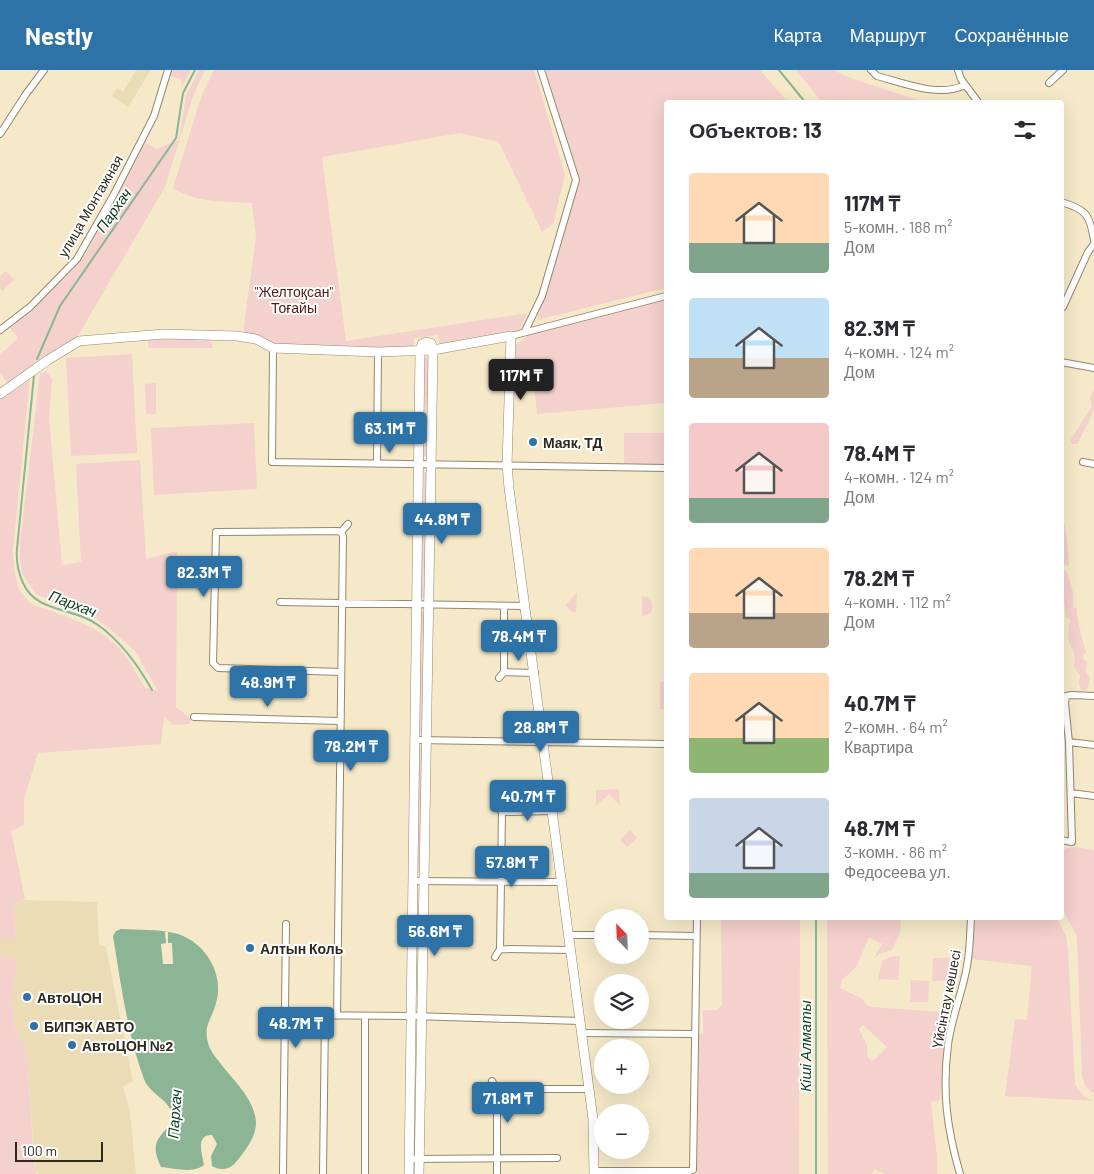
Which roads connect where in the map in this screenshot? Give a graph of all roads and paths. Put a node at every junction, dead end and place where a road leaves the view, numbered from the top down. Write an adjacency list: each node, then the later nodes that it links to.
1 (44, 70): 10 (street)
2 (168, 70): 16 (street, улица Монтажная)
3 (541, 70): 17 (street)
4 (871, 70): 8 (street)
5 (958, 70): 8 (street)
6 (1062, 70): 7 (street)
7 (1049, 83)
8 (965, 85): 9 (street)
9 (976, 100)
10 (0, 134)
11 (1064, 203): 12 (street)
12 (1094, 240)
13 (1094, 244): 15 (street)
14 (664, 297): 17 (street)
15 (1064, 305)
16 (0, 330)
17 (525, 331): 18 (street)
18 (511, 336): 20 (street); 31 (street)
19 (273, 348): 22 (street); 25 (street); 27 (street)
20 (433, 350): 21 (street); 29 (street)
21 (420, 351): 22 (street); 28 (street)
22 (378, 352): 27 (street)
23 (1064, 363): 24 (street)
24 (1094, 368)
25 (0, 394)
26 (1083, 462): 30 (street)
27 (377, 464): 28 (street)
28 (420, 464): 29 (street); 37 (street)
29 (431, 464): 31 (street); 38 (street)
30 (1094, 464)
31 (507, 465): 32 (street); 40 (street)
32 (664, 468)
33 (348, 524): 34 (street)
34 (341, 532): 36 (street); 41 (street)
35 (280, 602): 36 (street)
36 (342, 602): 37 (street); 41 (street)
37 (418, 603): 38 (street); 46 (street)
38 (429, 603): 39 (street); 47 (street)
39 (504, 606): 40 (street); 42 (street)
40 (525, 606): 42 (street)
41 (341, 672): 45 (street)
42 (535, 673): 48 (street)
43 (1094, 696): 49 (street)
44 (194, 717): 45 (street)
45 (340, 720): 72 (street)
46 (416, 740): 47 (street); 56 (street)
47 (427, 740): 48 (street); 57 (street)
48 (544, 742): 50 (street); 54 (street)
49 (1069, 742): 51 (street); 52 (street)
50 (664, 744)
51 (1094, 745)
52 (1071, 793): 53 (street); 55 (street)
53 (1094, 796)
54 (553, 811): 58 (street); 59 (street)
55 (1064, 841)
56 (414, 881): 57 (street); 74 (street)
57 (425, 881): 58 (street); 75 (street)
58 (501, 881): 59 (street); 67 (street)
59 (562, 882): 63 (street)
60 (697, 920): 66 (street)
61 (971, 920): 93 (street, Үйсінтау көшесі)
62 (286, 924): 70 (street)
63 (569, 935): 64 (street); 68 (street)
64 (594, 935)
65 (649, 936): 66 (street)
66 (696, 936): 78 (street)
67 (500, 949): 68 (street); 69 (street)
68 (570, 950): 76 (street)
69 (496, 957)
70 (286, 1015): 71 (street); 87 (street)
71 (325, 1016): 72 (street); 88 (street)
72 (337, 1016): 73 (street)
73 (365, 1016): 74 (street); 89 (street)
74 (412, 1016): 75 (street); 83 (street)
75 (422, 1017): 76 (street); 84 (street)
76 (580, 1021): 77 (street)
77 (581, 1033): 78 (street); 81 (street)
78 (695, 1034): 86 (street)
79 (492, 1081): 80 (street)
80 (497, 1089): 81 (street); 85 (street)
81 (589, 1089): 86 (street)
82 (557, 1158): 85 (street)
83 (410, 1159): 84 (street); 90 (street)
84 (419, 1159): 85 (street); 91 (street)
85 (497, 1159): 92 (street)
86 (594, 1173)
87 (283, 1174)
88 (323, 1174)
89 (365, 1174)
90 (409, 1174)
91 (419, 1174)
92 (497, 1174)
93 (960, 1174)

